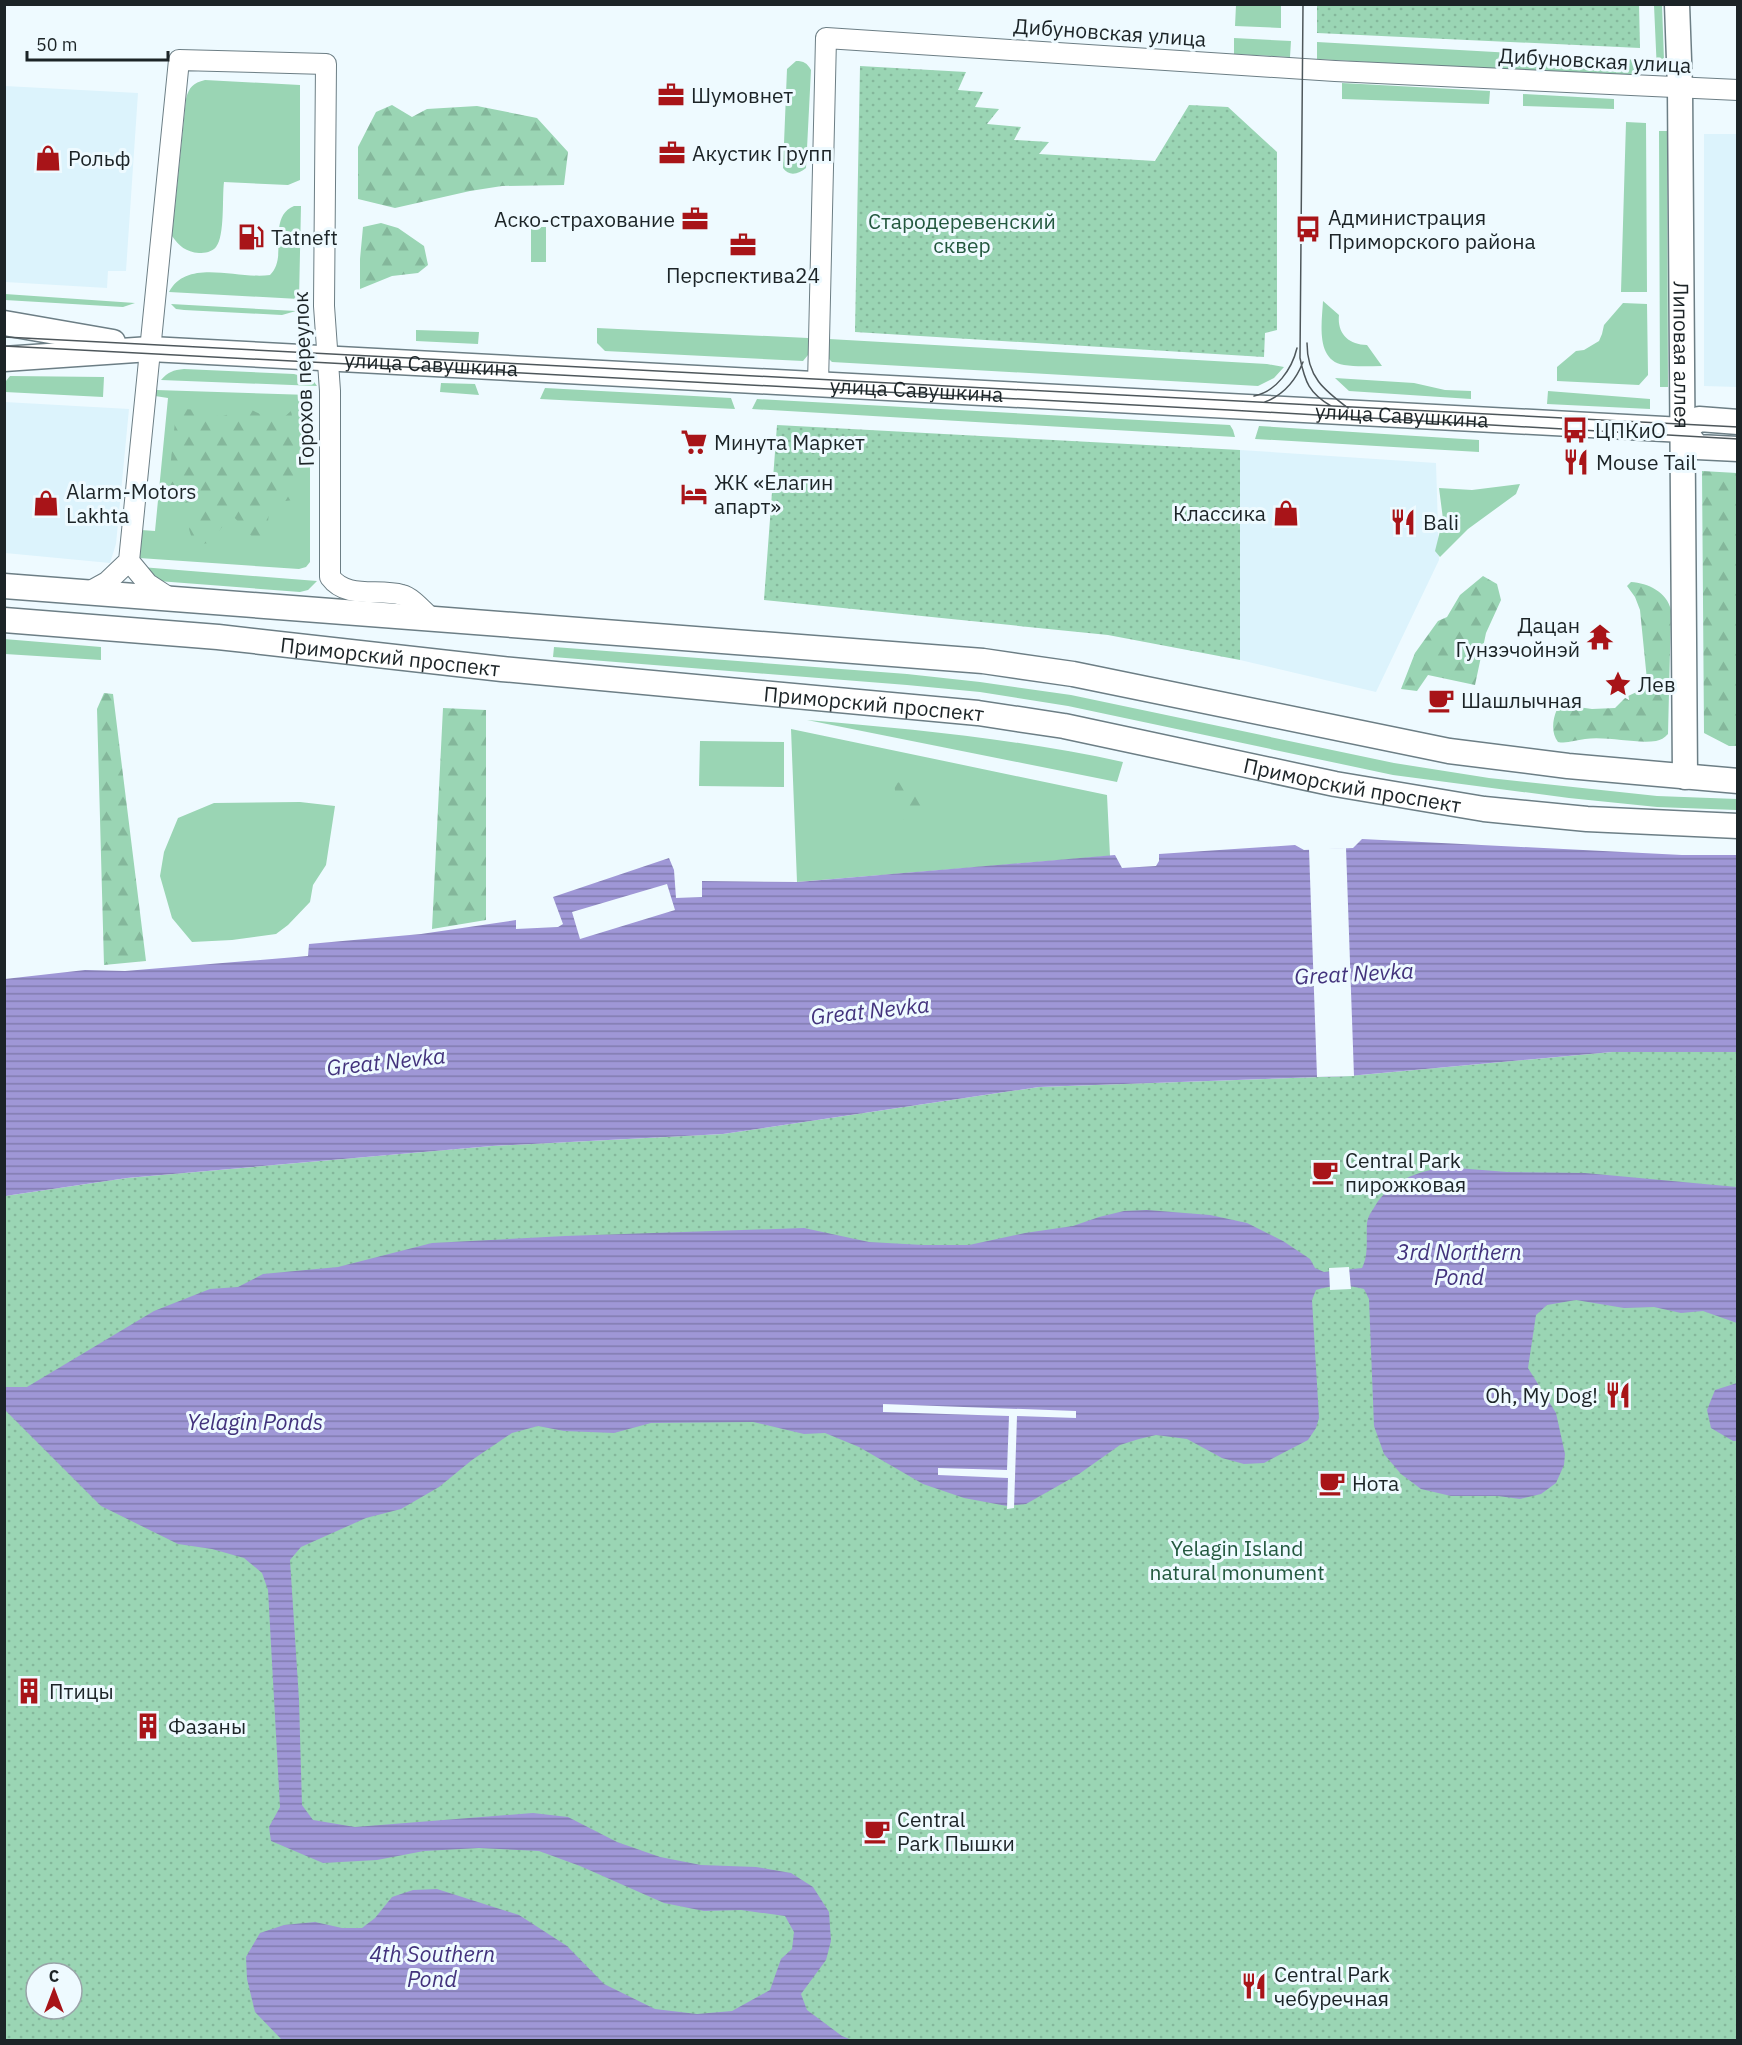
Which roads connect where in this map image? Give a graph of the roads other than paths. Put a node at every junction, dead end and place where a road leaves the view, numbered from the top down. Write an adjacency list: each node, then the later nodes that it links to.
1 (1677, 4): 2 (main road, Липовая аллея)
2 (1680, 88): 3 (street, Дибуновская улица); 8 (street, Дибуновская улица); 10 (main road, Липовая аллея)
3 (1737, 90)
4 (4, 323): 5 (main road, улица Савушкина)
5 (150, 349): 6 (main road, улица Савушкина); 6 (street, Горохов переулок); 7 (main road, улица Савушкина); 12 (street)
6 (328, 358): 8 (main road, улица Савушкина); 16 (street, Горохов переулок)
7 (4, 359)
8 (818, 384): 10 (main road, улица Савушкина)
9 (1737, 422): 10 (main road, улица Савушкина)
10 (1683, 430): 11 (main road); 18 (main road, Липовая аллея)
11 (1737, 449)
12 (129, 561): 14 (street); 15 (street)
13 (4, 586): 14 (main road, Приморский проспект)
14 (87, 593): 15 (main road, Приморский проспект)
15 (172, 600): 16 (main road, Приморский проспект)
16 (432, 619): 18 (main road, Приморский проспект)
17 (4, 620): 20 (main road, Приморский проспект)
18 (1685, 777): 19 (main road, Приморский проспект)
19 (1737, 781)
20 (1737, 826)

